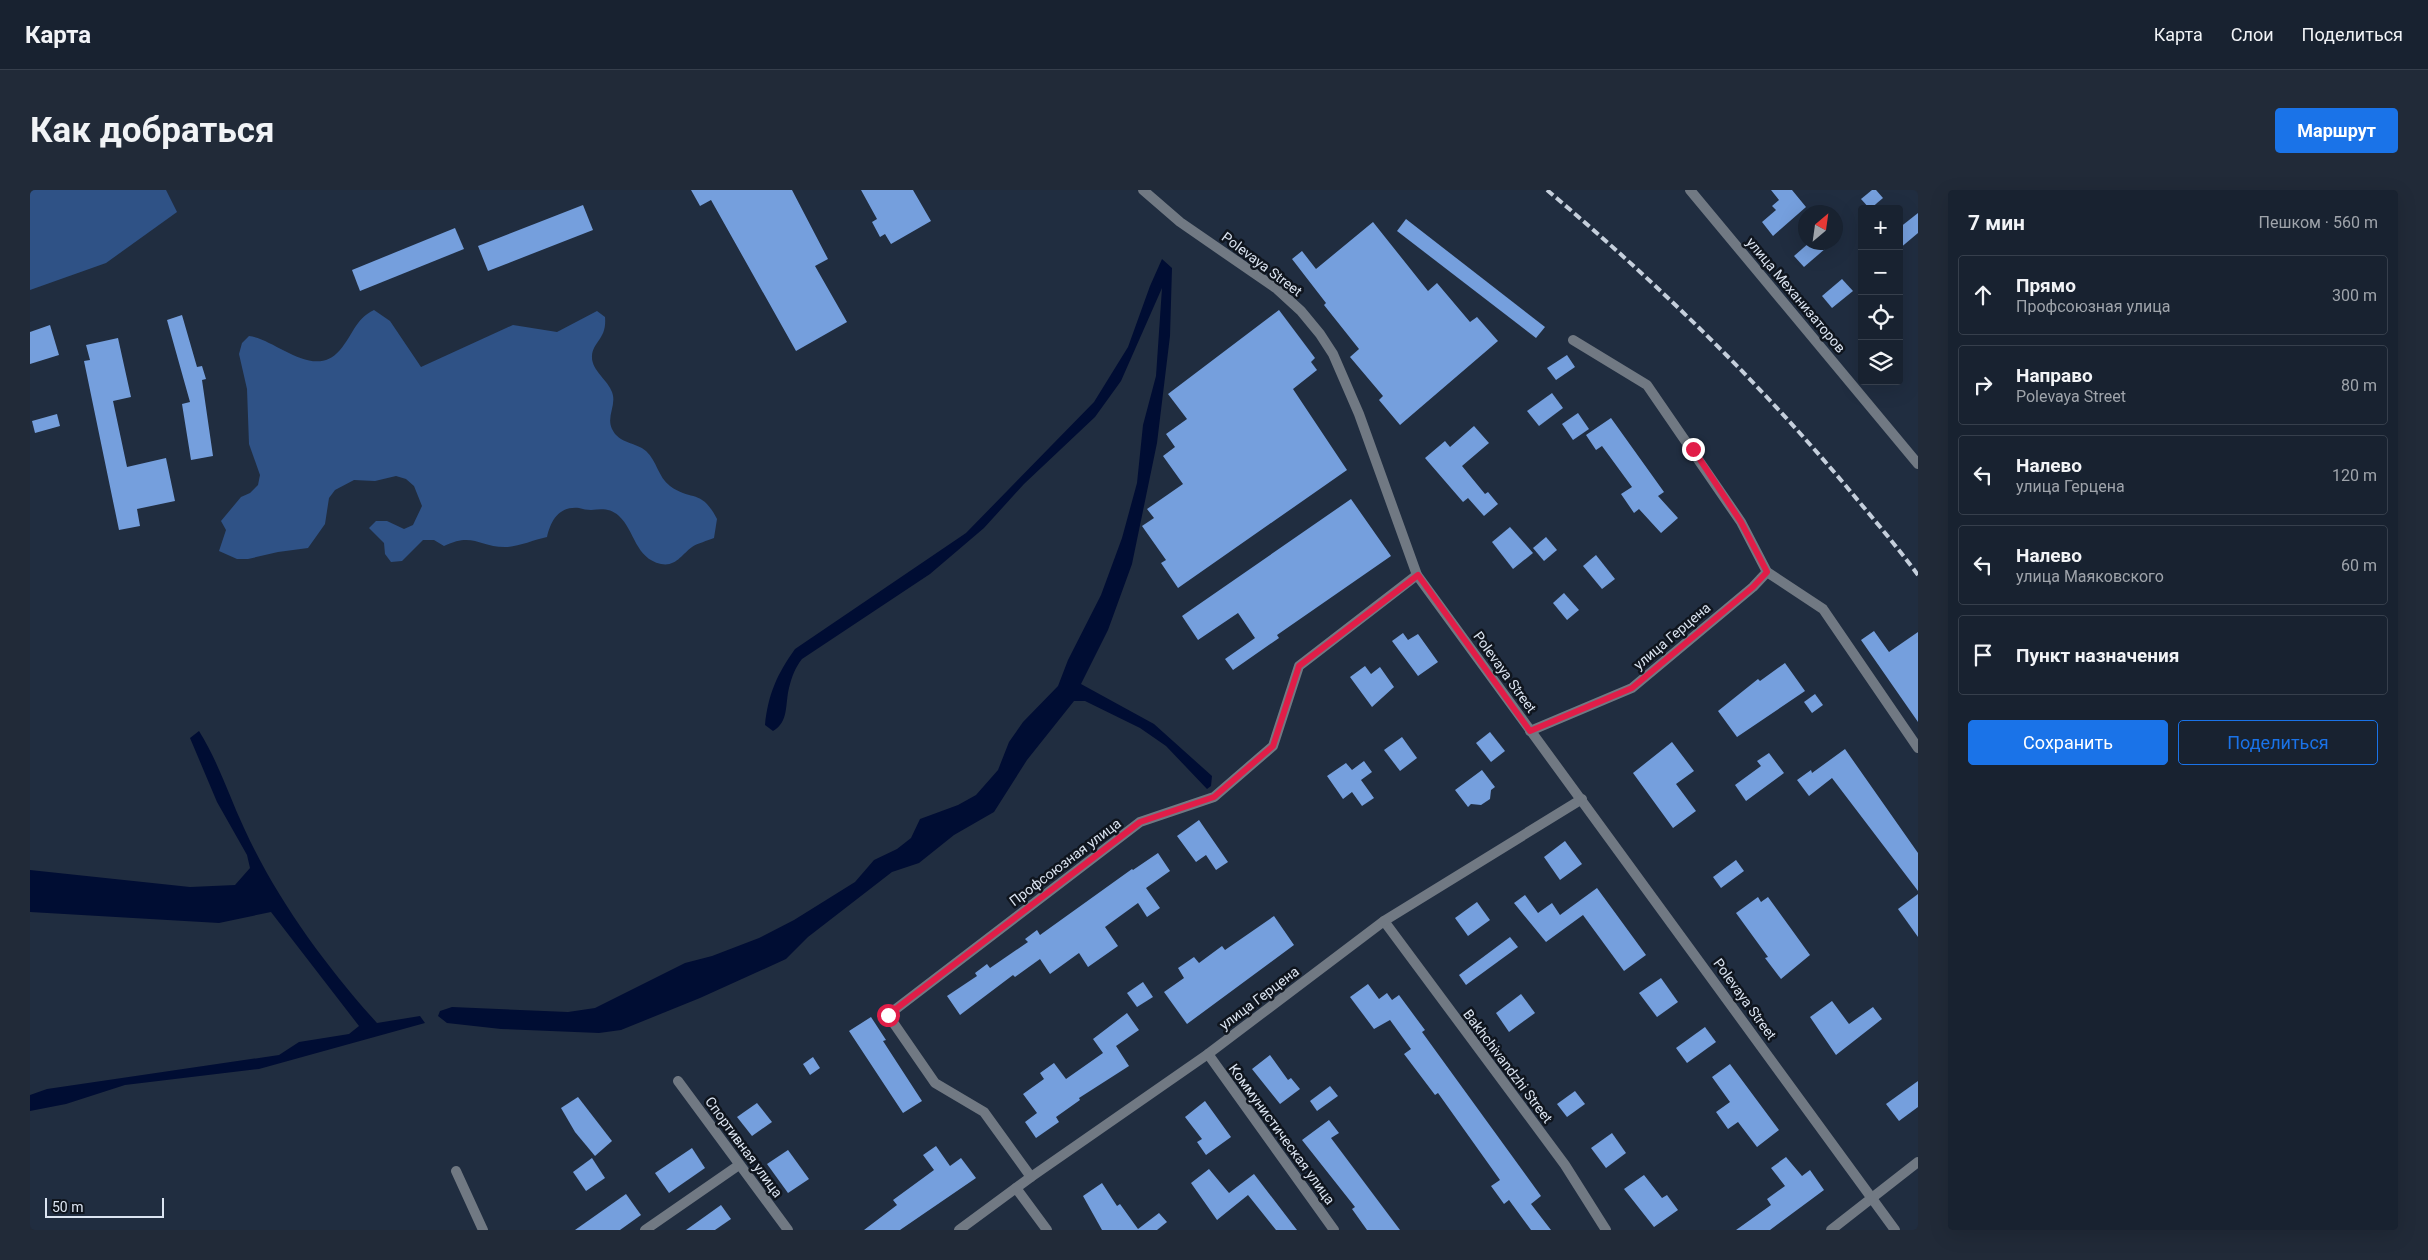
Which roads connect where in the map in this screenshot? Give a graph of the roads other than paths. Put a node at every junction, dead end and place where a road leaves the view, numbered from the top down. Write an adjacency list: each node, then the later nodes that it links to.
1 (1143, 190): 6 (street, Polevaya Street)
2 (1690, 190): 4 (street, улица Механизаторов)
3 (1573, 340): 5 (street)
4 (1918, 464)
5 (1767, 572): 7 (street, улица Герцена); 8 (street)
6 (1418, 575): 7 (street, Polevaya Street); 16 (street, Профсоюзная улица)
7 (1530, 731): 9 (street, Polevaya Street)
8 (1918, 748)
9 (1582, 799): 10 (street, улица Герцена); 18 (street, Polevaya Street)
10 (1384, 921): 11 (street, улица Герцена); 25 (street, Bakhchivandzhi Street)
11 (1208, 1054): 16 (street, улица Герцена); 24 (street, Коммунистическая улица)
12 (678, 1081): 14 (street, Спортивная улица)
13 (1918, 1162): 18 (street)
14 (739, 1164): 20 (street); 21 (street, Спортивная улица)
15 (456, 1171): 19 (street)
16 (1031, 1177): 17 (street, улица Герцена)
17 (1016, 1188): 22 (street, улица Герцена); 23 (street)
18 (1872, 1198): 26 (street); 27 (street, Polevaya Street)
19 (483, 1230)
20 (645, 1230)
21 (788, 1230)
22 (959, 1230)
23 (1047, 1230)
24 (1334, 1230)
25 (1606, 1230)
26 (1831, 1230)
27 (1895, 1230)

